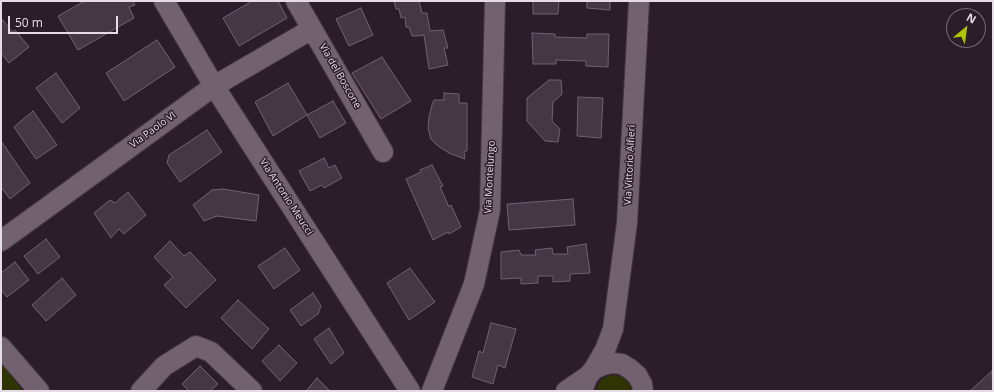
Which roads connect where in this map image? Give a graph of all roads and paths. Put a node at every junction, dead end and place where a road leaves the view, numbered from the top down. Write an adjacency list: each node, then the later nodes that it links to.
1 (164, 1): 6 (street, Via Antonio Meucci)
2 (296, 1): 5 (street, Via del Boscone)
3 (495, 1): 17 (street, Via Montelungo)
4 (639, 1): 9 (street, Via Vittorio Alfieri)
5 (312, 29): 6 (street, Via Paolo VI); 7 (street, Via del Boscone)
6 (214, 86): 8 (street, Via Paolo VI); 16 (street, Via Antonio Meucci)
7 (383, 152)
8 (1, 241)
9 (613, 329): 11 (street, Via Vittorio Alfieri); 12 (street, Via Vittorio Alfieri)
10 (1, 347): 13 (street)
11 (622, 364): 12 (street); 19 (street)
12 (588, 379): 18 (street)
13 (39, 391)
14 (141, 391): 15 (street)
15 (252, 391)
16 (410, 391)
17 (432, 391)
18 (566, 391)
19 (643, 391)

